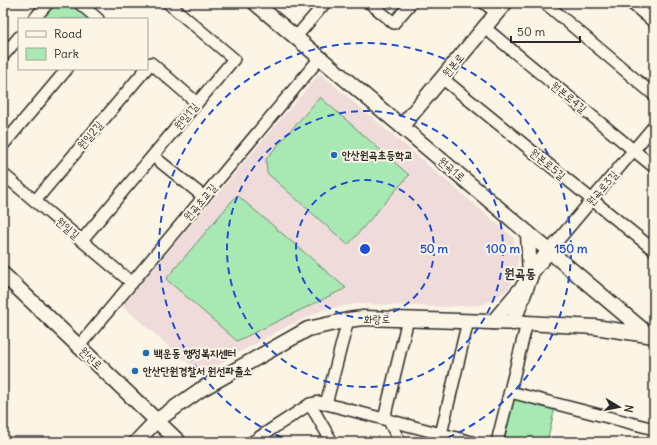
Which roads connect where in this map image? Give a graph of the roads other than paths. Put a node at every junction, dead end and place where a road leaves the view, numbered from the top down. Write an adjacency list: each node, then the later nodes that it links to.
1 (48, 3): 12 (street)
2 (79, 3): 13 (street)
3 (255, 3): 16 (street, 원곡1로)
4 (325, 3): 16 (street)
5 (370, 3): 6 (street)
6 (411, 3)
7 (484, 3): 11 (street)
8 (545, 3): 24 (street)
9 (631, 3): 14 (street)
10 (174, 5): 25 (street, 원일1길)
11 (501, 8): 15 (street, 원본로)
12 (35, 18)
13 (97, 18)
14 (654, 22)
15 (485, 28): 23 (street, 원본로); 29 (street, 원본로4길)
16 (296, 37): 19 (street, 원곡1로)
17 (18, 38): 18 (street)
18 (3, 56)
19 (320, 58): 26 (street, 원곡1로); 33 (street, 원곡초교길)
20 (148, 65): 25 (street)
21 (66, 70): 28 (street)
22 (144, 70): 35 (street, 원일2길)
23 (442, 78): 26 (street, 원본로); 34 (street, 원본로5길)
24 (654, 95)
25 (197, 103): 30 (street, 원일1길)
26 (402, 126): 36 (street, 원곡1로)
27 (654, 126): 29 (street, 원곡로3길)
28 (3, 145)
29 (634, 150): 31 (street, 원본로4길); 34 (street, 원곡로3길)
30 (153, 156): 33 (street); 37 (street, 원일1길)
31 (654, 167)
32 (3, 174): 35 (street, 원일길)
33 (204, 197): 42 (street, 원곡초교길)
34 (592, 200): 38 (street, 원본로5길); 39 (street, 원곡로3길)
35 (35, 201): 37 (street, 원일길)
36 (528, 232): 39 (street, 원곡1로); 41 (street)
37 (82, 240): 42 (street, 원일길)
38 (654, 250)
39 (549, 251): 41 (street); 48 (street, 원곡1로)
40 (3, 274): 49 (street, 원선로)
41 (530, 278): 46 (street); 47 (street)
42 (132, 283): 49 (street, 원곡초교길)
43 (408, 319): 44 (street, 화랑로); 45 (street, 화랑로); 53 (street)
44 (348, 320): 52 (street); 54 (street, 화랑로)
45 (468, 322): 46 (street, 화랑로); 56 (street)
46 (493, 322): 47 (street, 화랑로)
47 (520, 323): 48 (street, 화랑로); 50 (street)
48 (652, 336)
49 (80, 346): 54 (street, 원선로)
50 (510, 392): 55 (street); 64 (street)
51 (310, 404): 52 (street); 57 (street); 61 (street)
52 (326, 404): 53 (street)
53 (387, 420): 56 (street); 62 (street)
54 (156, 421): 58 (street, 화랑로); 59 (street, 원선로)
55 (654, 429)
56 (440, 434): 63 (street)
57 (265, 438): 60 (street)
58 (136, 442)
59 (179, 442)
60 (252, 442)
61 (332, 442)
62 (400, 442)
63 (472, 442)
64 (497, 442)

